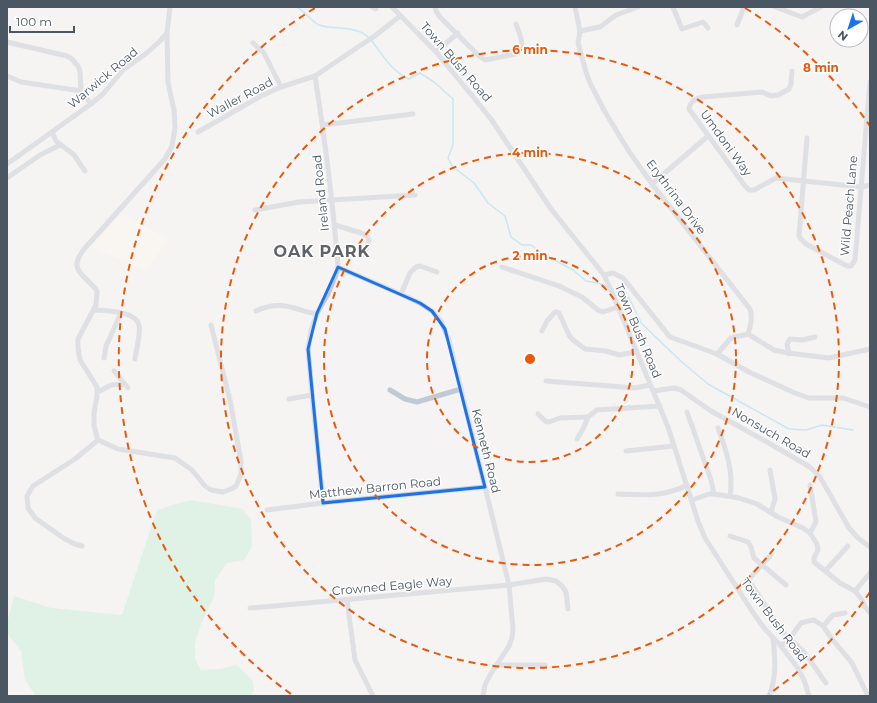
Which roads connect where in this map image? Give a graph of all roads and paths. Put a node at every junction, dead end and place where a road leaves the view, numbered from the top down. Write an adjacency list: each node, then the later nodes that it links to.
1 (170, 7): 15 (street)
2 (392, 7): 10 (street, Town Bush Road)
3 (435, 7): 16 (street)
4 (575, 7): 14 (street, Erythrina Drive)
5 (638, 7): 14 (street)
6 (673, 7): 13 (street)
7 (744, 7): 12 (street)
8 (775, 7): 9 (street)
9 (821, 7)
10 (400, 16): 19 (street, Town Bush Road); 22 (street)
11 (516, 24): 16 (street)
12 (737, 25)
13 (708, 28)
14 (580, 31): 38 (street, Erythrina Drive)
15 (167, 32): 26 (street, Warwick Road); 52 (street)
16 (458, 33): 19 (street)
17 (7, 42): 25 (street)
18 (253, 42): 24 (street)
19 (436, 52): 49 (street, Town Bush Road)
20 (792, 71): 31 (street, Umdoni Way)
21 (7, 76): 25 (street)
22 (316, 76): 24 (street, Waller Road); 28 (street, Ireland Road)
23 (870, 82): 40 (street, Wild Peach Lane)
24 (281, 87): 30 (street, Waller Road)
25 (81, 91): 26 (street)
26 (91, 104): 29 (street, Warwick Road)
27 (413, 114): 28 (street)
28 (323, 125): 42 (street, Ireland Road)
29 (52, 132): 33 (street); 34 (street, Warwick Road)
30 (198, 132)
31 (708, 136): 37 (street, Umdoni Way); 38 (street)
32 (807, 138): 37 (street, Wild Peach Lane)
33 (58, 143): 35 (street); 36 (street)
34 (7, 164)
35 (85, 171)
36 (7, 178)
37 (804, 180): 40 (street, Umdoni Way); 40 (street, Wild Peach Lane)
38 (652, 184): 58 (street, Erythrina Drive)
39 (870, 185): 40 (street, Umdoni Way)
40 (861, 187)
41 (415, 195): 42 (street)
42 (331, 200): 43 (street); 44 (street, Ireland Road)
43 (255, 210)
44 (335, 225): 45 (street); 46 (street, Ireland Road)
45 (364, 255)
46 (338, 267): 50 (street, Kenneth Road); 55 (street, Ireland Road)
47 (502, 267): 51 (street)
48 (437, 272): 50 (street)
49 (604, 275): 51 (street, Town Bush Road); 62 (street)
50 (401, 294): 71 (street, Kenneth Road)
51 (618, 307): 61 (street, Town Bush Road)
52 (94, 310): 54 (street); 73 (street)
53 (256, 311): 55 (street)
54 (121, 313): 64 (street); 65 (street)
55 (317, 313): 75 (street, Ireland Road)
56 (212, 325): 83 (street)
57 (542, 331): 61 (street)
58 (748, 334): 62 (street); 63 (street)
59 (815, 337): 63 (street)
60 (869, 348): 63 (street)
61 (636, 352): 69 (street, Town Bush Road)
62 (717, 354): 78 (street)
63 (789, 354)
64 (104, 358)
65 (135, 359)
66 (114, 372): 68 (street)
67 (546, 381): 69 (street)
68 (123, 384): 70 (street); 73 (street)
69 (650, 386): 74 (street, Town Bush Road)
70 (128, 388)
71 (461, 389): 72 (street); 90 (street, Kenneth Road)
72 (390, 390)
73 (98, 392): 83 (street)
74 (653, 392): 77 (street, Town Bush Road); 102 (street, Nonsuch Road)
75 (312, 395): 76 (street); 95 (street, Ireland Road)
76 (289, 400)
77 (660, 406): 81 (street); 85 (street, Town Bush Road)
78 (870, 407)
79 (687, 412): 92 (street)
80 (538, 414): 81 (street)
81 (588, 417): 84 (street)
82 (718, 428): 93 (street)
83 (98, 440): 100 (street)
84 (577, 440)
85 (674, 446): 86 (street); 88 (street, Town Bush Road)
86 (626, 451)
87 (770, 470): 97 (street)
88 (687, 485): 91 (street); 94 (street, Town Bush Road)
89 (810, 485): 98 (street)
90 (485, 487): 95 (street, Matthew Barron Road); 107 (street, Kenneth Road)
91 (618, 494)
92 (714, 494): 93 (street); 94 (street)
93 (730, 496): 97 (street)
94 (692, 500): 116 (street, Town Bush Road)
95 (323, 503): 96 (street, Matthew Barron Road)
96 (267, 510)
97 (771, 512): 98 (street)
98 (810, 532): 105 (street)
99 (730, 536): 104 (street)
100 (82, 546)
101 (848, 546): 105 (street)
102 (870, 547)
103 (770, 556): 104 (street)
104 (763, 565): 108 (street); 117 (street)
105 (825, 571): 109 (street)
106 (870, 573): 109 (street)
107 (509, 585): 110 (street, Crowned Eagle Way); 112 (street, Crowned Eagle Way); 119 (street, Kenneth Road)
108 (786, 585)
109 (855, 591): 114 (street)
110 (347, 600): 111 (street, Crowned Eagle Way); 122 (street)
111 (250, 608)
112 (568, 609)
113 (845, 613): 115 (street)
114 (870, 613)
115 (823, 626): 117 (street); 126 (street)
116 (773, 638): 118 (street, Town Bush Road); 124 (street)
117 (789, 638): 118 (street); 121 (street)
118 (781, 646): 125 (street, Town Bush Road)
119 (497, 665): 120 (street); 123 (street, Kenneth Road)
120 (545, 665)
121 (826, 683)
122 (373, 696)
123 (483, 696)
124 (769, 696)
125 (809, 696)
126 (866, 696)

